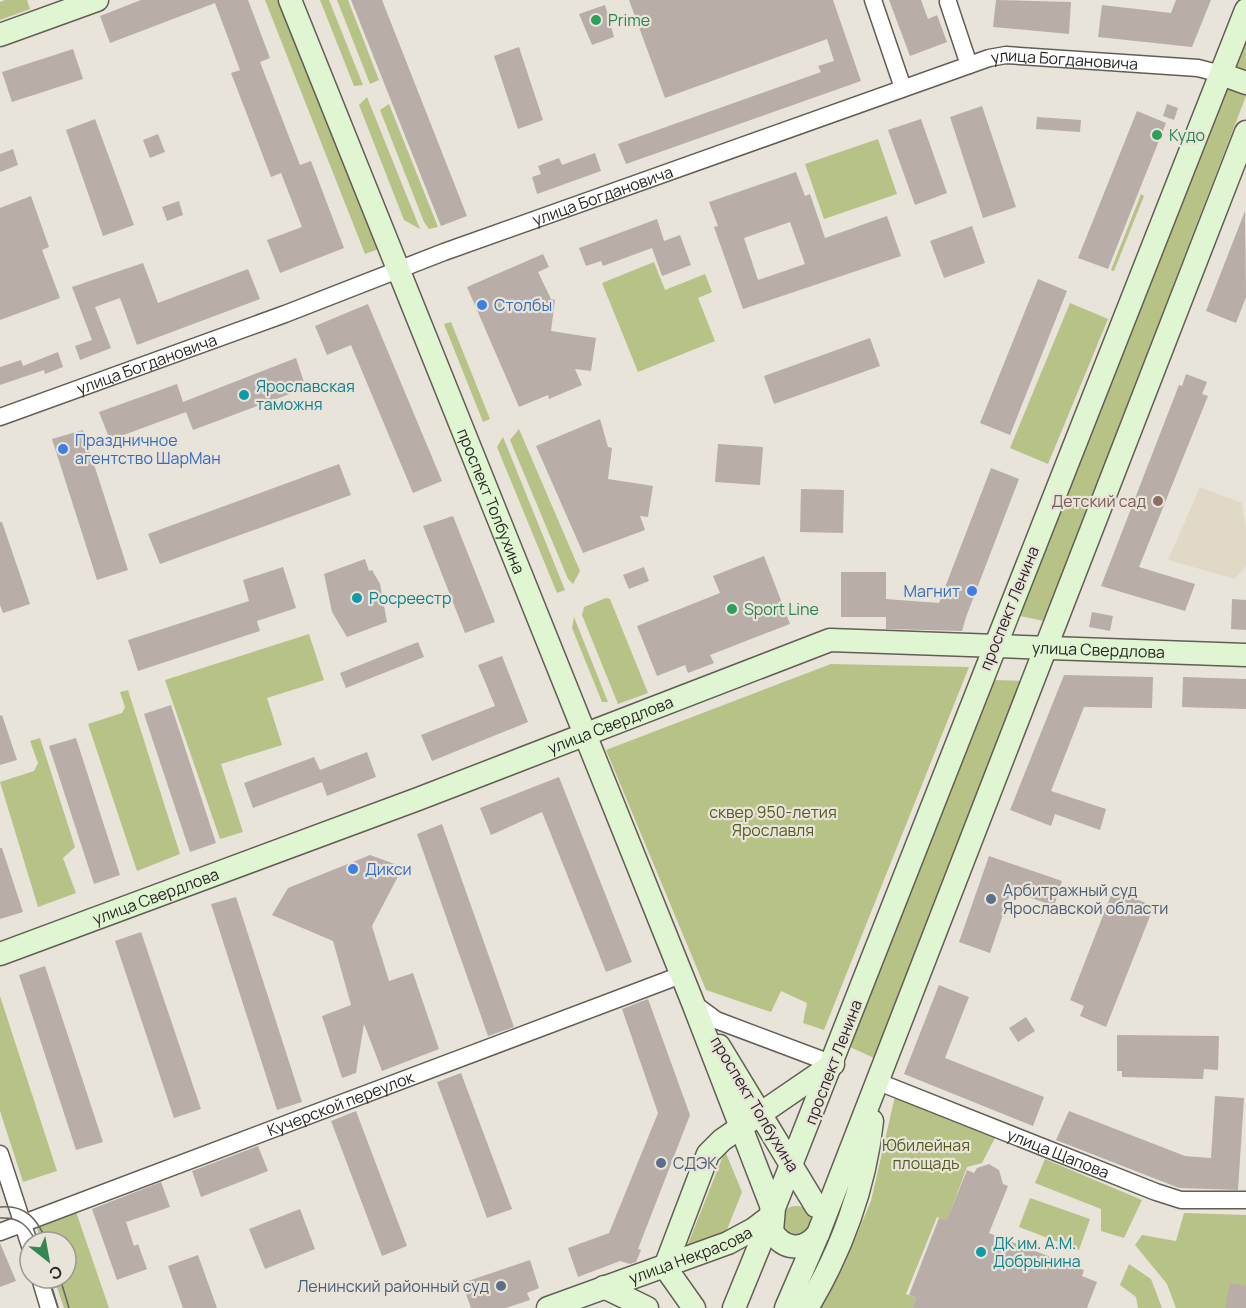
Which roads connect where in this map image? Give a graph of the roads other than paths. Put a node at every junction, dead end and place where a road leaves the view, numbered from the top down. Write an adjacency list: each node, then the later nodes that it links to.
1 (97, 0): 6 (main road)
2 (290, 0): 12 (main road, проспект Толбухина)
3 (873, 0): 10 (street)
4 (948, 2): 7 (street)
5 (1246, 10): 8 (main road, проспект Ленина)
6 (0, 35)
7 (969, 65): 8 (street, улица Богдановича); 10 (street, улица Богдановича)
8 (1221, 74): 9 (main road); 14 (main road, проспект Ленина)
9 (1246, 83)
10 (903, 88): 12 (street, улица Богдановича)
11 (1246, 132): 15 (main road)
12 (398, 271): 13 (street, улица Богдановича); 17 (main road, проспект Толбухина)
13 (0, 417)
14 (994, 645): 15 (main road, улица Свердлова); 17 (main road, улица Свердлова); 21 (main road, проспект Ленина)
15 (1046, 647): 16 (main road, улица Свердлова); 22 (main road)
16 (1246, 656)
17 (585, 735): 18 (main road, улица Свердлова); 19 (main road, проспект Толбухина)
18 (0, 954)
19 (681, 975): 20 (main road, проспект Толбухина); 30 (street, Кучерской переулок)
20 (693, 1003): 21 (street); 23 (main road, проспект Толбухина); 24 (main road, проспект Толбухина)
21 (833, 1064): 23 (main road); 26 (main road, проспект Ленина)
22 (876, 1081): 27 (street, улица Щапова); 29 (main road); 34 (main road)
23 (761, 1114): 24 (main road); 26 (main road, проспект Толбухина)
24 (740, 1128): 28 (main road, проспект Толбухина); 35 (main road)
25 (0, 1154): 30 (street)
26 (792, 1166): 28 (main road, проспект Ленина); 29 (main road, проспект Толбухина)
27 (1246, 1200)
28 (773, 1212): 29 (main road); 29 (main road); 33 (main road, проспект Ленина); 35 (main road, улица Некрасова)
29 (818, 1222): 34 (main road, проспект Толбухина); 44 (main road)
30 (23, 1223): 31 (street); 32 (street, Кучерской переулок)
31 (25, 1230)
32 (0, 1232)
33 (763, 1238): 42 (main road, проспект Ленина); 43 (main road)
34 (836, 1257): 45 (main road)
35 (665, 1267): 36 (main road, улица Некрасова); 41 (main road)
36 (604, 1287): 39 (main road, улица Некрасова); 40 (main road, улица Некрасова)
37 (44, 1290): 38 (street)
38 (50, 1308)
39 (548, 1308)
40 (648, 1308)
41 (694, 1308)
42 (734, 1308)
43 (749, 1308)
44 (786, 1308)
45 (807, 1308)

